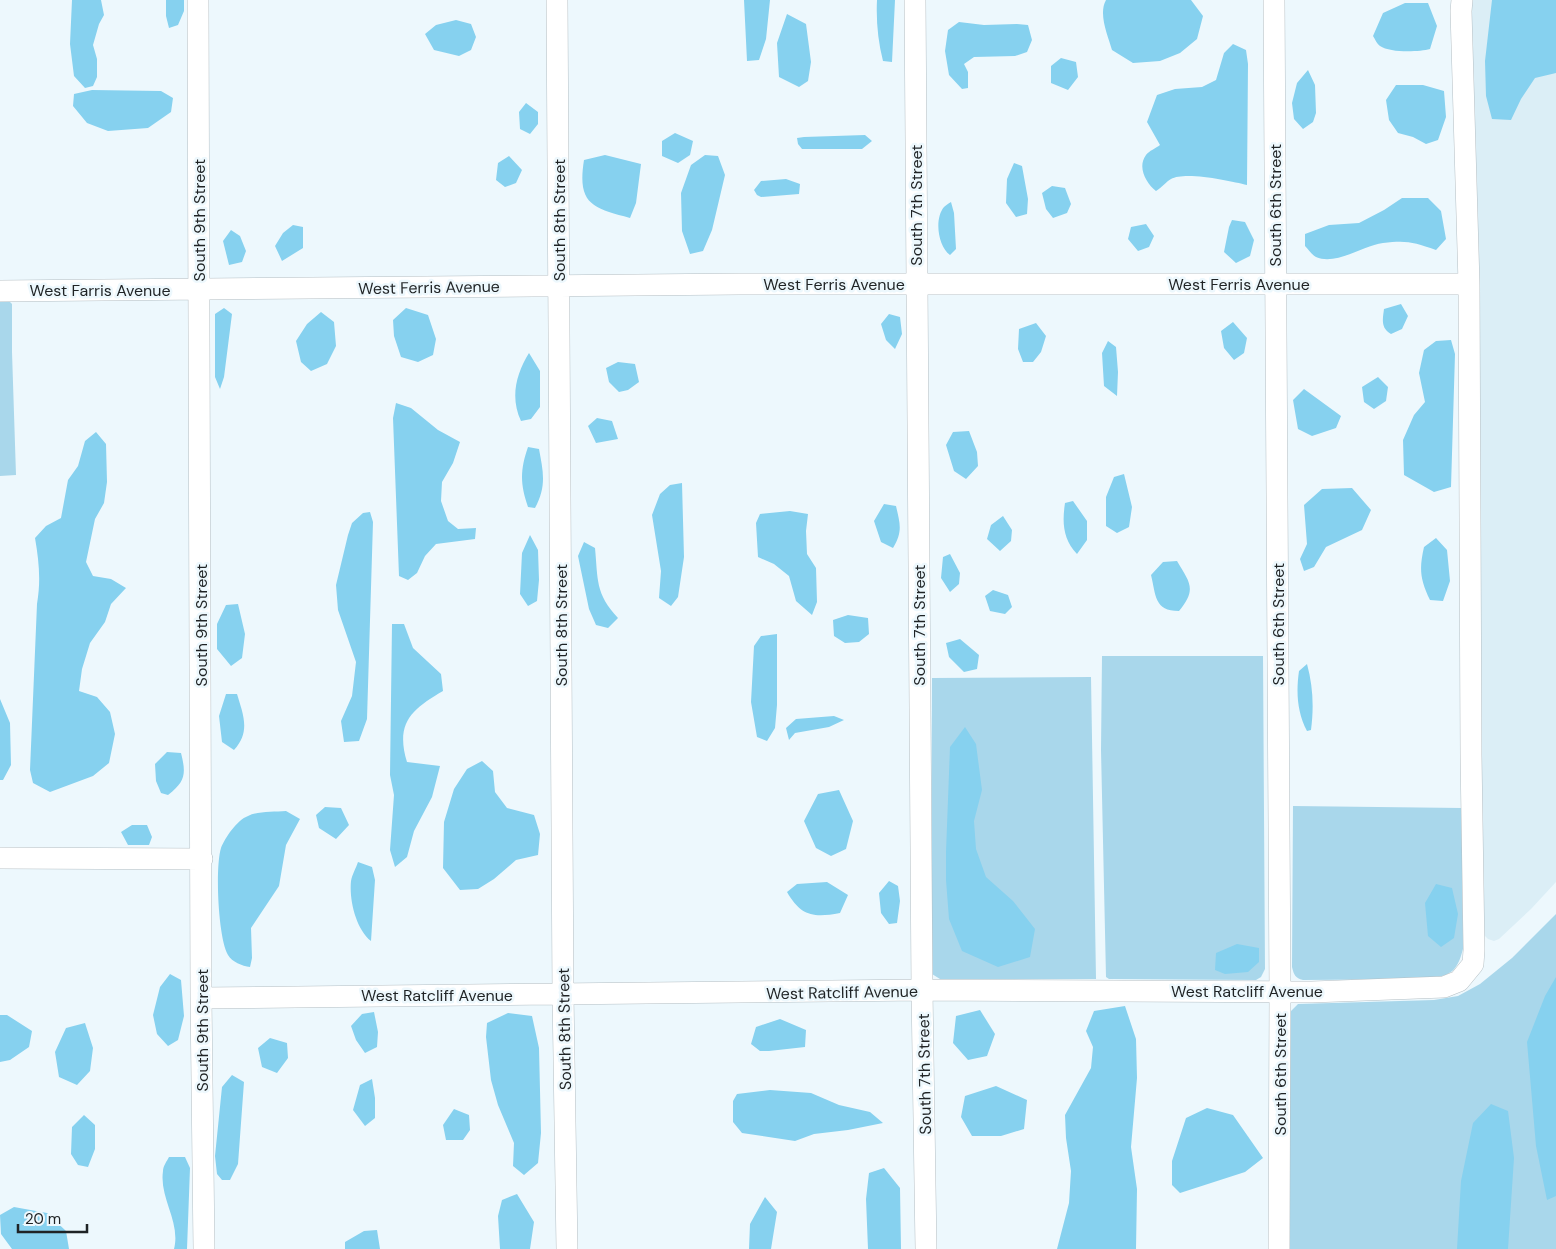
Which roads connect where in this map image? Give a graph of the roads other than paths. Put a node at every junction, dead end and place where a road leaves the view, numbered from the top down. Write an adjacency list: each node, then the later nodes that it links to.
1 (198, 0): 10 (street, South 9th Street)
2 (557, 0): 9 (street, South 8th Street)
3 (915, 0): 6 (street, South 7th Street)
4 (1274, 0): 7 (street, South 6th Street)
5 (1462, 0): 8 (street)
6 (917, 284): 7 (street, West Ferris Avenue); 9 (street, West Ferris Avenue); 14 (street, South 7th Street)
7 (1276, 284): 8 (street, West Ferris Avenue); 15 (street, South 6th Street)
8 (1469, 284): 15 (street, West Ratcliff Avenue)
9 (559, 285): 10 (street, West Ferris Avenue); 16 (street, South 8th Street)
10 (199, 289): 11 (street, West Farris Avenue); 13 (street, South 9th Street)
11 (0, 291)
12 (0, 858): 13 (street)
13 (202, 859): 17 (street, South 9th Street)
14 (922, 990): 15 (street, West Ratcliff Avenue); 16 (street, West Ratcliff Avenue); 20 (street, South 7th Street)
15 (1280, 992): 21 (street, South 6th Street)
16 (563, 994): 17 (street, West Ratcliff Avenue); 19 (street, South 8th Street)
17 (201, 998): 18 (street, South 9th Street)
18 (204, 1249)
19 (567, 1249)
20 (926, 1249)
21 (1279, 1249)

